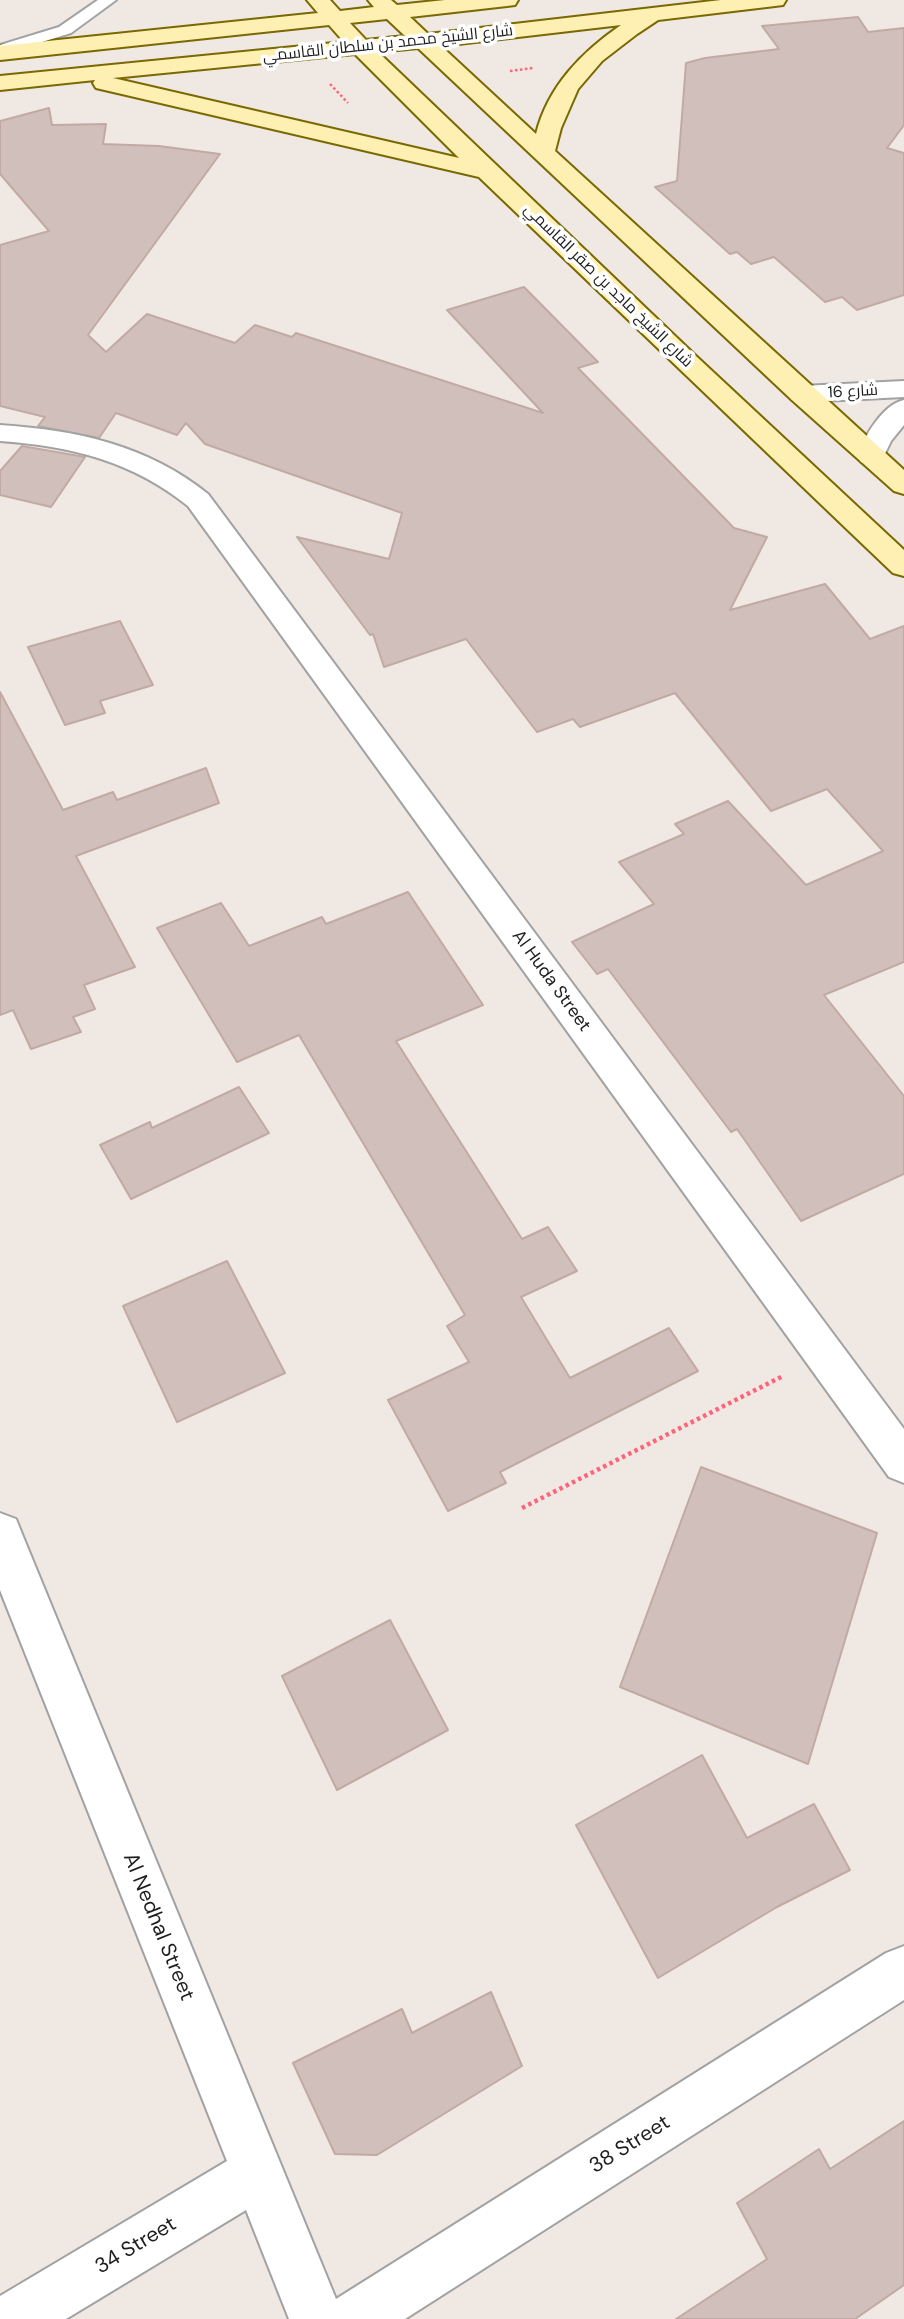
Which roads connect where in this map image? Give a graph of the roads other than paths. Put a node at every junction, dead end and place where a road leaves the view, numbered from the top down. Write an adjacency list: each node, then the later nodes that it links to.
1 (107, 0): 11 (lane)
2 (507, 0): 4 (main road, شارع الشيخ محمد بن سلطان القاسمي)
3 (775, 0): 7 (main road, شارع الشيخ محمد بن سلطان القاسمي)
4 (385, 6): 5 (main road, شارع الشيخ محمد بن سلطان القاسمي); 8 (main road)
5 (325, 9): 9 (main road, شارع الشيخ محمد بن سلطان القاسمي); 10 (main road, شارع الشيخ ماجد بن صقر القاسمي)
6 (189, 10): 9 (main road)
7 (657, 13): 8 (main road, شارع الشيخ محمد بن سلطان القاسمي); 14 (main road)
8 (421, 41): 10 (main road, شارع الشيخ محمد بن سلطان القاسمي); 14 (main road)
9 (99, 42): 11 (main road, شارع الشيخ محمد بن سلطان القاسمي)
10 (360, 47): 12 (main road, شارع الشيخ محمد بن سلطان القاسمي); 15 (main road, شارع الشيخ ماجد بن صقر القاسمي)
11 (0, 52)
12 (71, 75): 13 (main road, شارع الشيخ محمد بن سلطان القاسمي); 15 (main road)
13 (0, 83)
14 (543, 152): 17 (main road)
15 (489, 172): 24 (main road, شارع الشيخ ماجد بن صقر القاسمي)
16 (904, 389): 17 (street, شارع 16)
17 (802, 394): 21 (main road)
18 (904, 408): 21 (street, شارع 16)
19 (0, 433): 23 (street, Al Huda Street)
20 (0, 443): 23 (street, Al Huda Street)
21 (871, 456): 22 (main road)
22 (904, 485)
23 (198, 500): 25 (street, Al Huda Street)
24 (904, 566)
25 (904, 1463)
26 (0, 1534): 28 (street, Al Nedhal Street)
27 (904, 1971): 31 (street, 38 Street)
28 (258, 2174): 29 (street, 34 Street); 30 (street, Al Nedhal Street)
29 (14, 2319)
30 (317, 2319)
31 (355, 2319)

